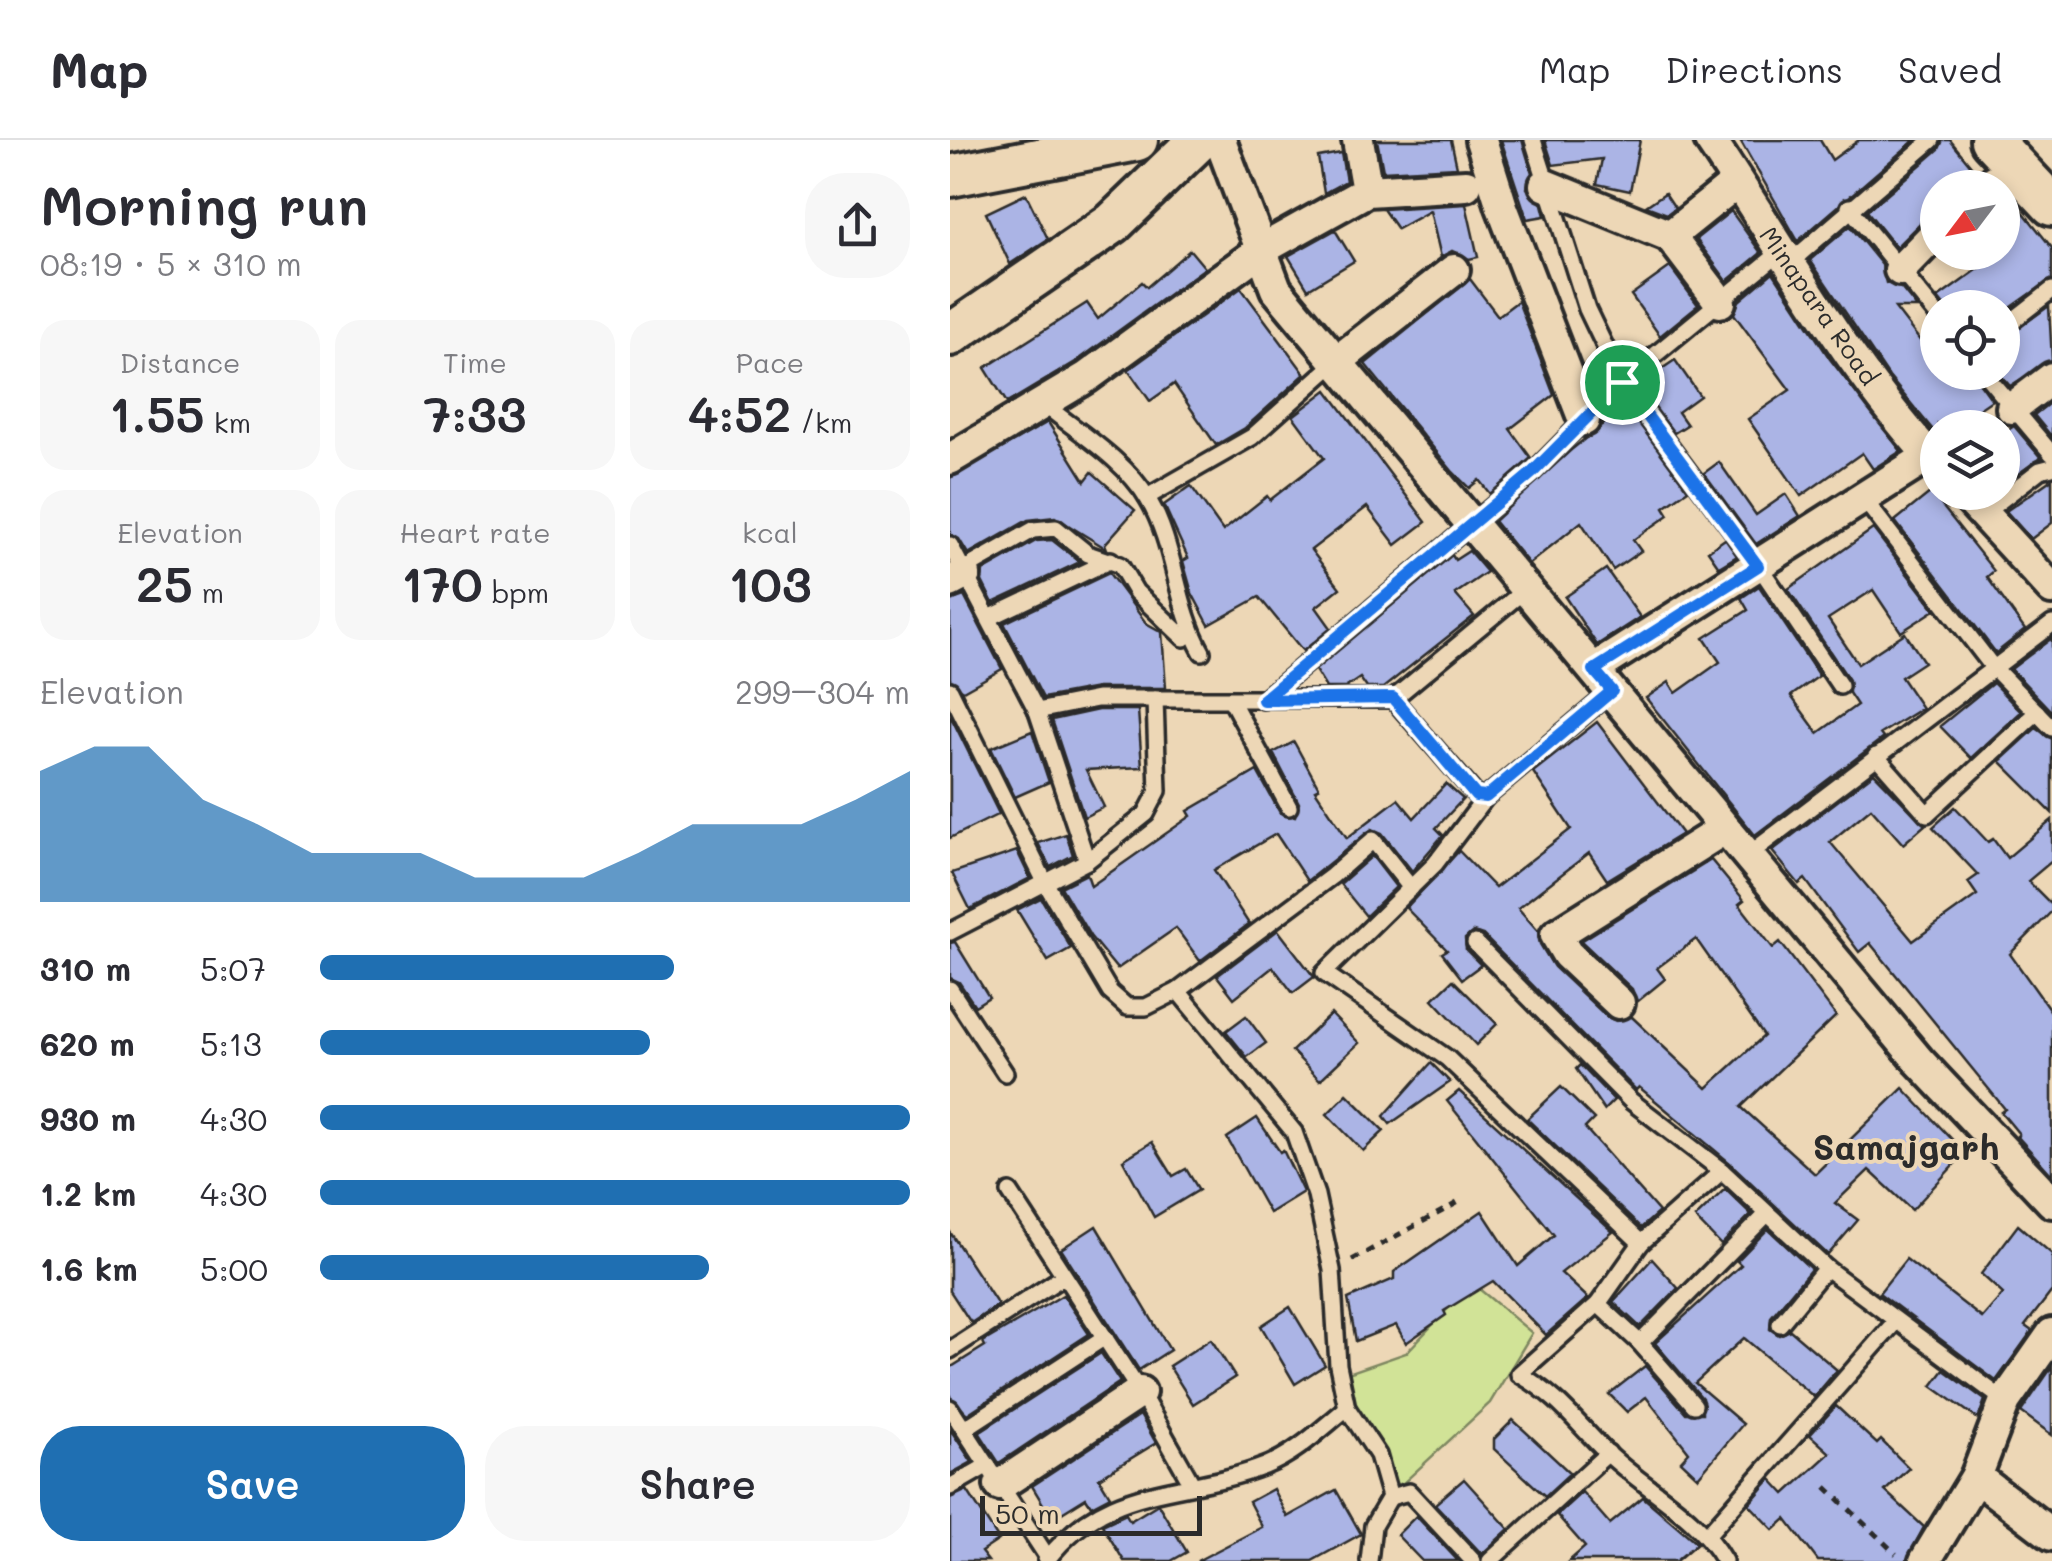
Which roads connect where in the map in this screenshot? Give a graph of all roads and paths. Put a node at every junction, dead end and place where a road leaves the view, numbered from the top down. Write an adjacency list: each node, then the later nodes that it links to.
1 (1136, 140): 10 (street)
2 (1198, 140): 28 (street)
3 (1220, 140): 20 (street)
4 (1358, 140): 15 (street)
5 (1481, 140): 35 (street)
6 (1533, 140): 13 (lane)
7 (1710, 140): 12 (street, Minapara Road)
8 (1932, 140): 17 (lane)
9 (1991, 140): 16 (street)
10 (1093, 144): 11 (street)
11 (950, 176)
12 (1737, 182): 18 (street); 21 (street, Minapara Road)
13 (1545, 185): 18 (street); 31 (lane)
14 (1466, 186): 15 (street)
15 (1368, 191): 20 (street)
16 (2050, 199)
17 (1849, 207): 21 (lane); 23 (lane)
18 (1670, 236): 26 (street)
19 (1920, 249): 23 (street)
20 (1261, 250): 29 (street); 33 (street)
21 (1783, 259): 26 (lane); 36 (street, Minapara Road)
22 (1454, 270): 29 (street)
23 (1900, 270): 25 (lane)
24 (2052, 290): 27 (lane)
25 (1920, 294)
26 (1720, 302): 31 (lane)
27 (2020, 314)
28 (950, 335)
29 (1336, 362): 42 (lane); 45 (street)
30 (2052, 378): 34 (street)
31 (1622, 382): 35 (lane); 48 (lane)
32 (1998, 390): 34 (lane)
33 (1045, 404): 38 (street); 42 (lane)
34 (2012, 408): 37 (lane)
35 (1584, 420): 45 (lane)
36 (1920, 443)
37 (2052, 454)
38 (950, 459)
39 (2052, 467): 41 (lane)
40 (1920, 468): 43 (street)
41 (2020, 480)
42 (1147, 497): 55 (lane)
43 (1863, 498): 48 (street); 56 (lane)
44 (1979, 510): 51 (street)
45 (1473, 525): 50 (street); 63 (lane)
46 (950, 544): 49 (lane)
47 (1111, 560): 49 (lane); 52 (lane); 54 (lane)
48 (1758, 566): 57 (street); 58 (lane)
49 (959, 576): 52 (lane)
50 (1526, 588): 57 (street); 60 (lane)
51 (2052, 589)
52 (989, 618): 64 (lane)
53 (2052, 624): 56 (lane)
54 (1184, 638)
55 (1202, 652)
56 (1992, 666): 65 (lane); 67 (lane)
57 (1603, 680): 68 (lane); 70 (street)
58 (1840, 686)
59 (950, 690): 73 (lane)
60 (1393, 698): 63 (lane); 68 (lane)
61 (1155, 699): 62 (lane); 64 (lane); 72 (lane)
62 (1231, 700): 63 (lane); 69 (lane)
63 (1263, 700)
64 (1036, 711): 72 (lane)
65 (2036, 712): 66 (lane); 67 (lane)
66 (2052, 728)
67 (1876, 756): 71 (lane)
68 (1486, 797): 74 (lane)
69 (1289, 808)
70 (1724, 829): 71 (street); 79 (street)
71 (1748, 855): 84 (street)
72 (1086, 860): 73 (lane)
73 (1046, 884): 75 (lane); 78 (lane)
74 (1411, 888): 78 (lane); 86 (lane)
75 (950, 932)
76 (1475, 943): 81 (lane)
77 (950, 989): 80 (lane)
78 (1178, 991): 88 (lane)
79 (1619, 1003)
80 (1006, 1073)
81 (1722, 1171): 85 (lane); 86 (lane)
82 (1010, 1192): 89 (lane)
83 (1459, 1202): 88 (path)
84 (2052, 1202)
85 (1766, 1215): 87 (lane); 94 (lane)
86 (1641, 1243): 90 (lane)
87 (1826, 1268): 91 (lane); 92 (lane)
88 (1332, 1270): 101 (lane)
89 (1064, 1276): 93 (lane); 96 (lane)
90 (1598, 1304): 94 (lane); 103 (lane)
91 (1896, 1321): 98 (lane); 110 (lane)
92 (1780, 1324)
93 (1105, 1338): 97 (lane); 102 (lane)
94 (1640, 1342): 99 (lane)
95 (2048, 1349): 98 (street)
96 (950, 1350)
97 (1140, 1392): 104 (street); 106 (lane)
98 (2005, 1401): 105 (street)
99 (1694, 1405)
100 (950, 1408): 102 (lane)
101 (1347, 1408): 106 (lane); 109 (lane)
102 (964, 1429): 104 (lane)
103 (1608, 1454): 110 (lane); 115 (lane)
104 (994, 1475): 107 (lane); 112 (lane)
105 (1976, 1477): 111 (street); 118 (street)
106 (1192, 1484): 112 (lane)
107 (950, 1487)
108 (1826, 1487): 117 (path)
109 (1390, 1497): 113 (lane); 114 (lane)
110 (1708, 1534): 116 (lane)
111 (2052, 1536)
112 (1047, 1559)
113 (1369, 1561)
114 (1473, 1561)
115 (1490, 1561)
116 (1724, 1561)
117 (1903, 1561)
118 (1926, 1561)

